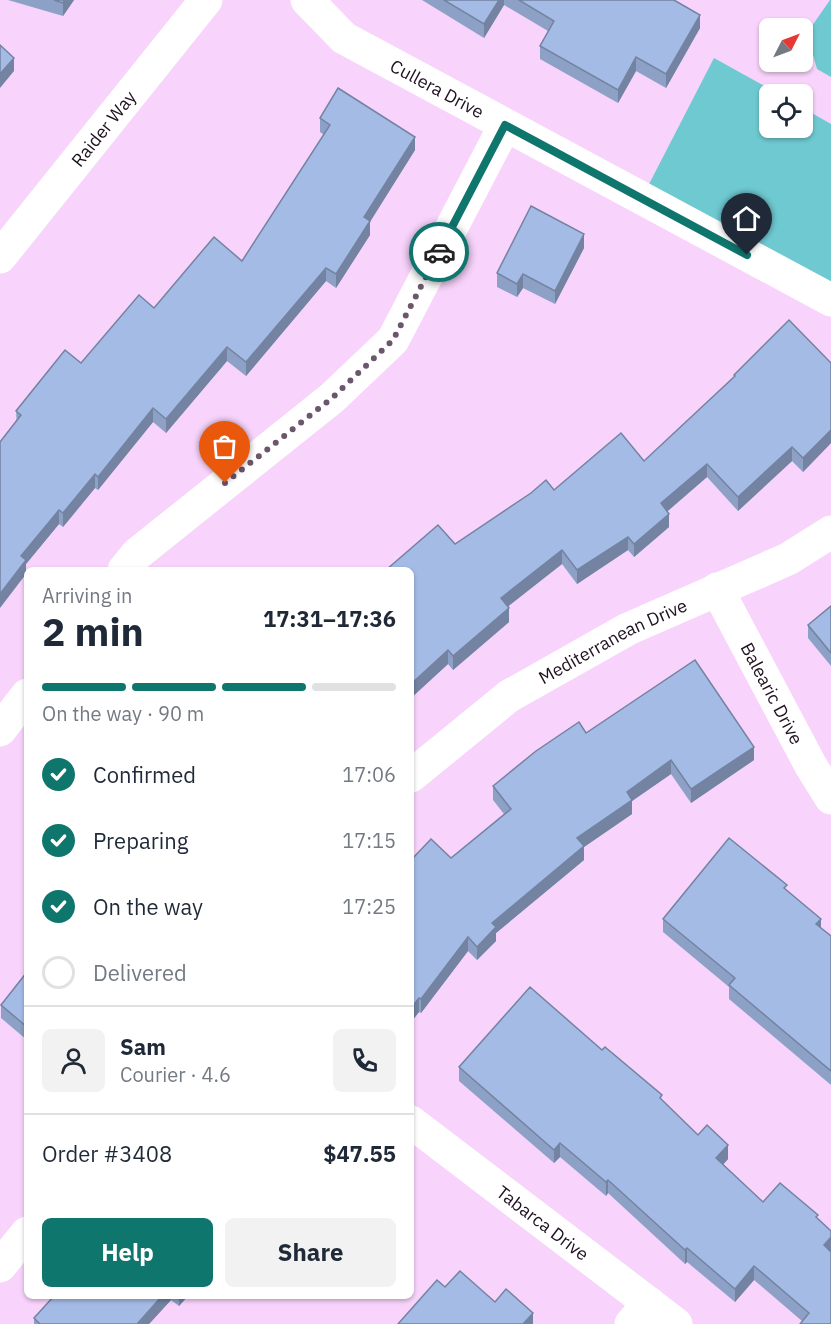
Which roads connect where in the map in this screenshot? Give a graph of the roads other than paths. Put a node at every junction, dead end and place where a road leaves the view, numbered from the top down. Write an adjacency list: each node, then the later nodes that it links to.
1 (206, 0): 4 (street, Raider Way)
2 (308, 0): 3 (street, Cullera Drive)
3 (505, 125): 5 (street, Cullera Drive); 7 (street)
4 (0, 257)
5 (831, 300)
6 (831, 532): 8 (street, Mediterranean Drive)
7 (126, 567)
8 (717, 588): 11 (street, Mediterranean Drive); 12 (street, Balearic Drive)
9 (24, 699): 10 (street)
10 (0, 730)
11 (414, 774)
12 (831, 798)
13 (414, 1125): 16 (street, Tabarca Drive)
14 (24, 1237): 15 (street)
15 (0, 1266)
16 (640, 1314): 17 (street, Tabarca Drive)
17 (676, 1324)

